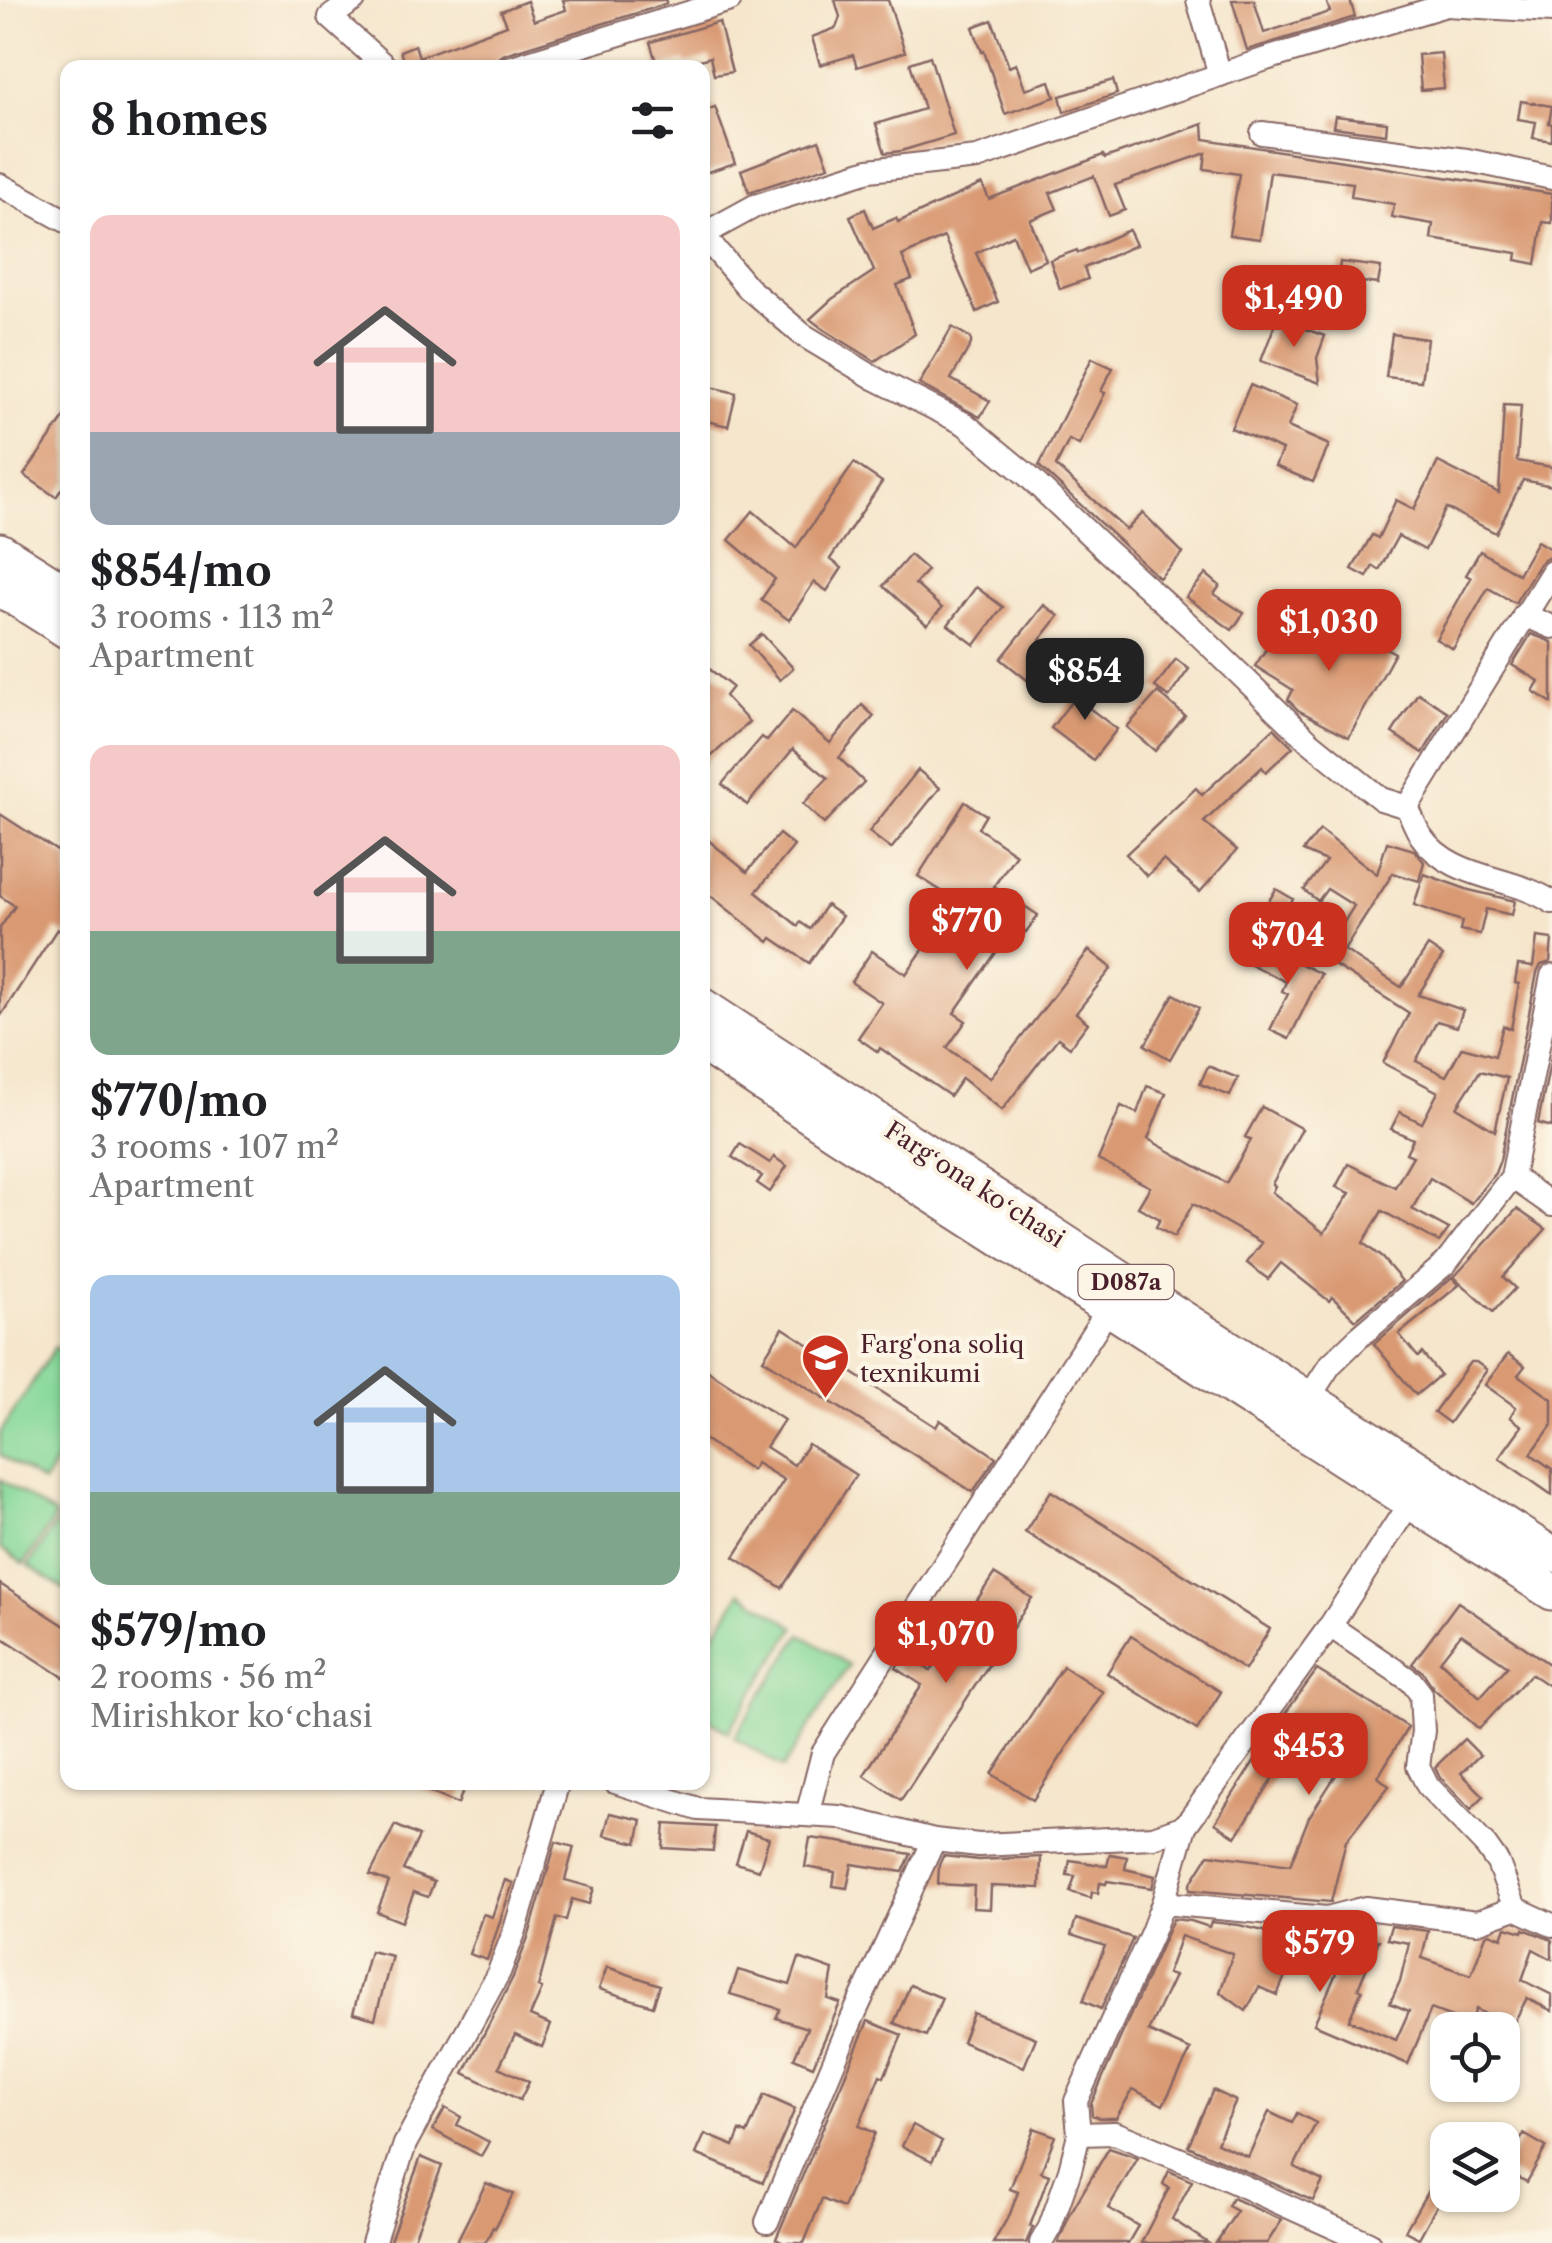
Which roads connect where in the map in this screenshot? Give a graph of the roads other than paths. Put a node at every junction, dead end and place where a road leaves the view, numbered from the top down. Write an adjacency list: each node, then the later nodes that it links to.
1 (354, 0): 6 (street)
2 (730, 0): 7 (street)
3 (1198, 0): 8 (street)
4 (1447, 2): 5 (street); 8 (street)
5 (1552, 12)
6 (378, 60)
7 (535, 60)
8 (1220, 75): 13 (street)
9 (1262, 134): 10 (street)
10 (1552, 178)
11 (0, 185): 12 (street)
12 (60, 218)
13 (710, 231)
14 (710, 243): 22 (street)
15 (0, 551): 18 (main road)
16 (1552, 572): 19 (street)
17 (0, 588): 20 (main road)
18 (60, 589)
19 (1524, 615): 21 (street); 22 (street)
20 (60, 626)
21 (1552, 628)
22 (1407, 808): 23 (street)
23 (1552, 902)
24 (1552, 976): 26 (street)
25 (710, 1030): 28 (main road, Fargʻona koʻchasi / D087a); 29 (main road, Fargʻona koʻchasi / D087a)
26 (1512, 1176): 27 (street); 29 (street)
27 (1552, 1206)
28 (1109, 1308): 29 (main road, Fargʻona koʻchasi / D087a); 36 (street)
29 (1300, 1412): 30 (main road, Fargʻona koʻchasi / D087a); 31 (main road, Fargʻona koʻchasi / D087a)
30 (1411, 1501): 32 (main road, Fargʻona koʻchasi / D087a); 33 (street)
31 (1552, 1555)
32 (1552, 1592)
33 (1330, 1626): 37 (street); 40 (street)
34 (556, 1790): 44 (street)
35 (640, 1790): 36 (street)
36 (807, 1815): 38 (street)
37 (1185, 1826): 38 (street); 39 (street)
38 (934, 1840): 43 (street)
39 (1163, 1903): 40 (street); 42 (street)
40 (1515, 1908): 41 (street)
41 (1552, 1925)
42 (1078, 2134): 45 (street); 46 (street)
43 (767, 2222)
44 (373, 2243)
45 (1042, 2243)
46 (1368, 2243)

